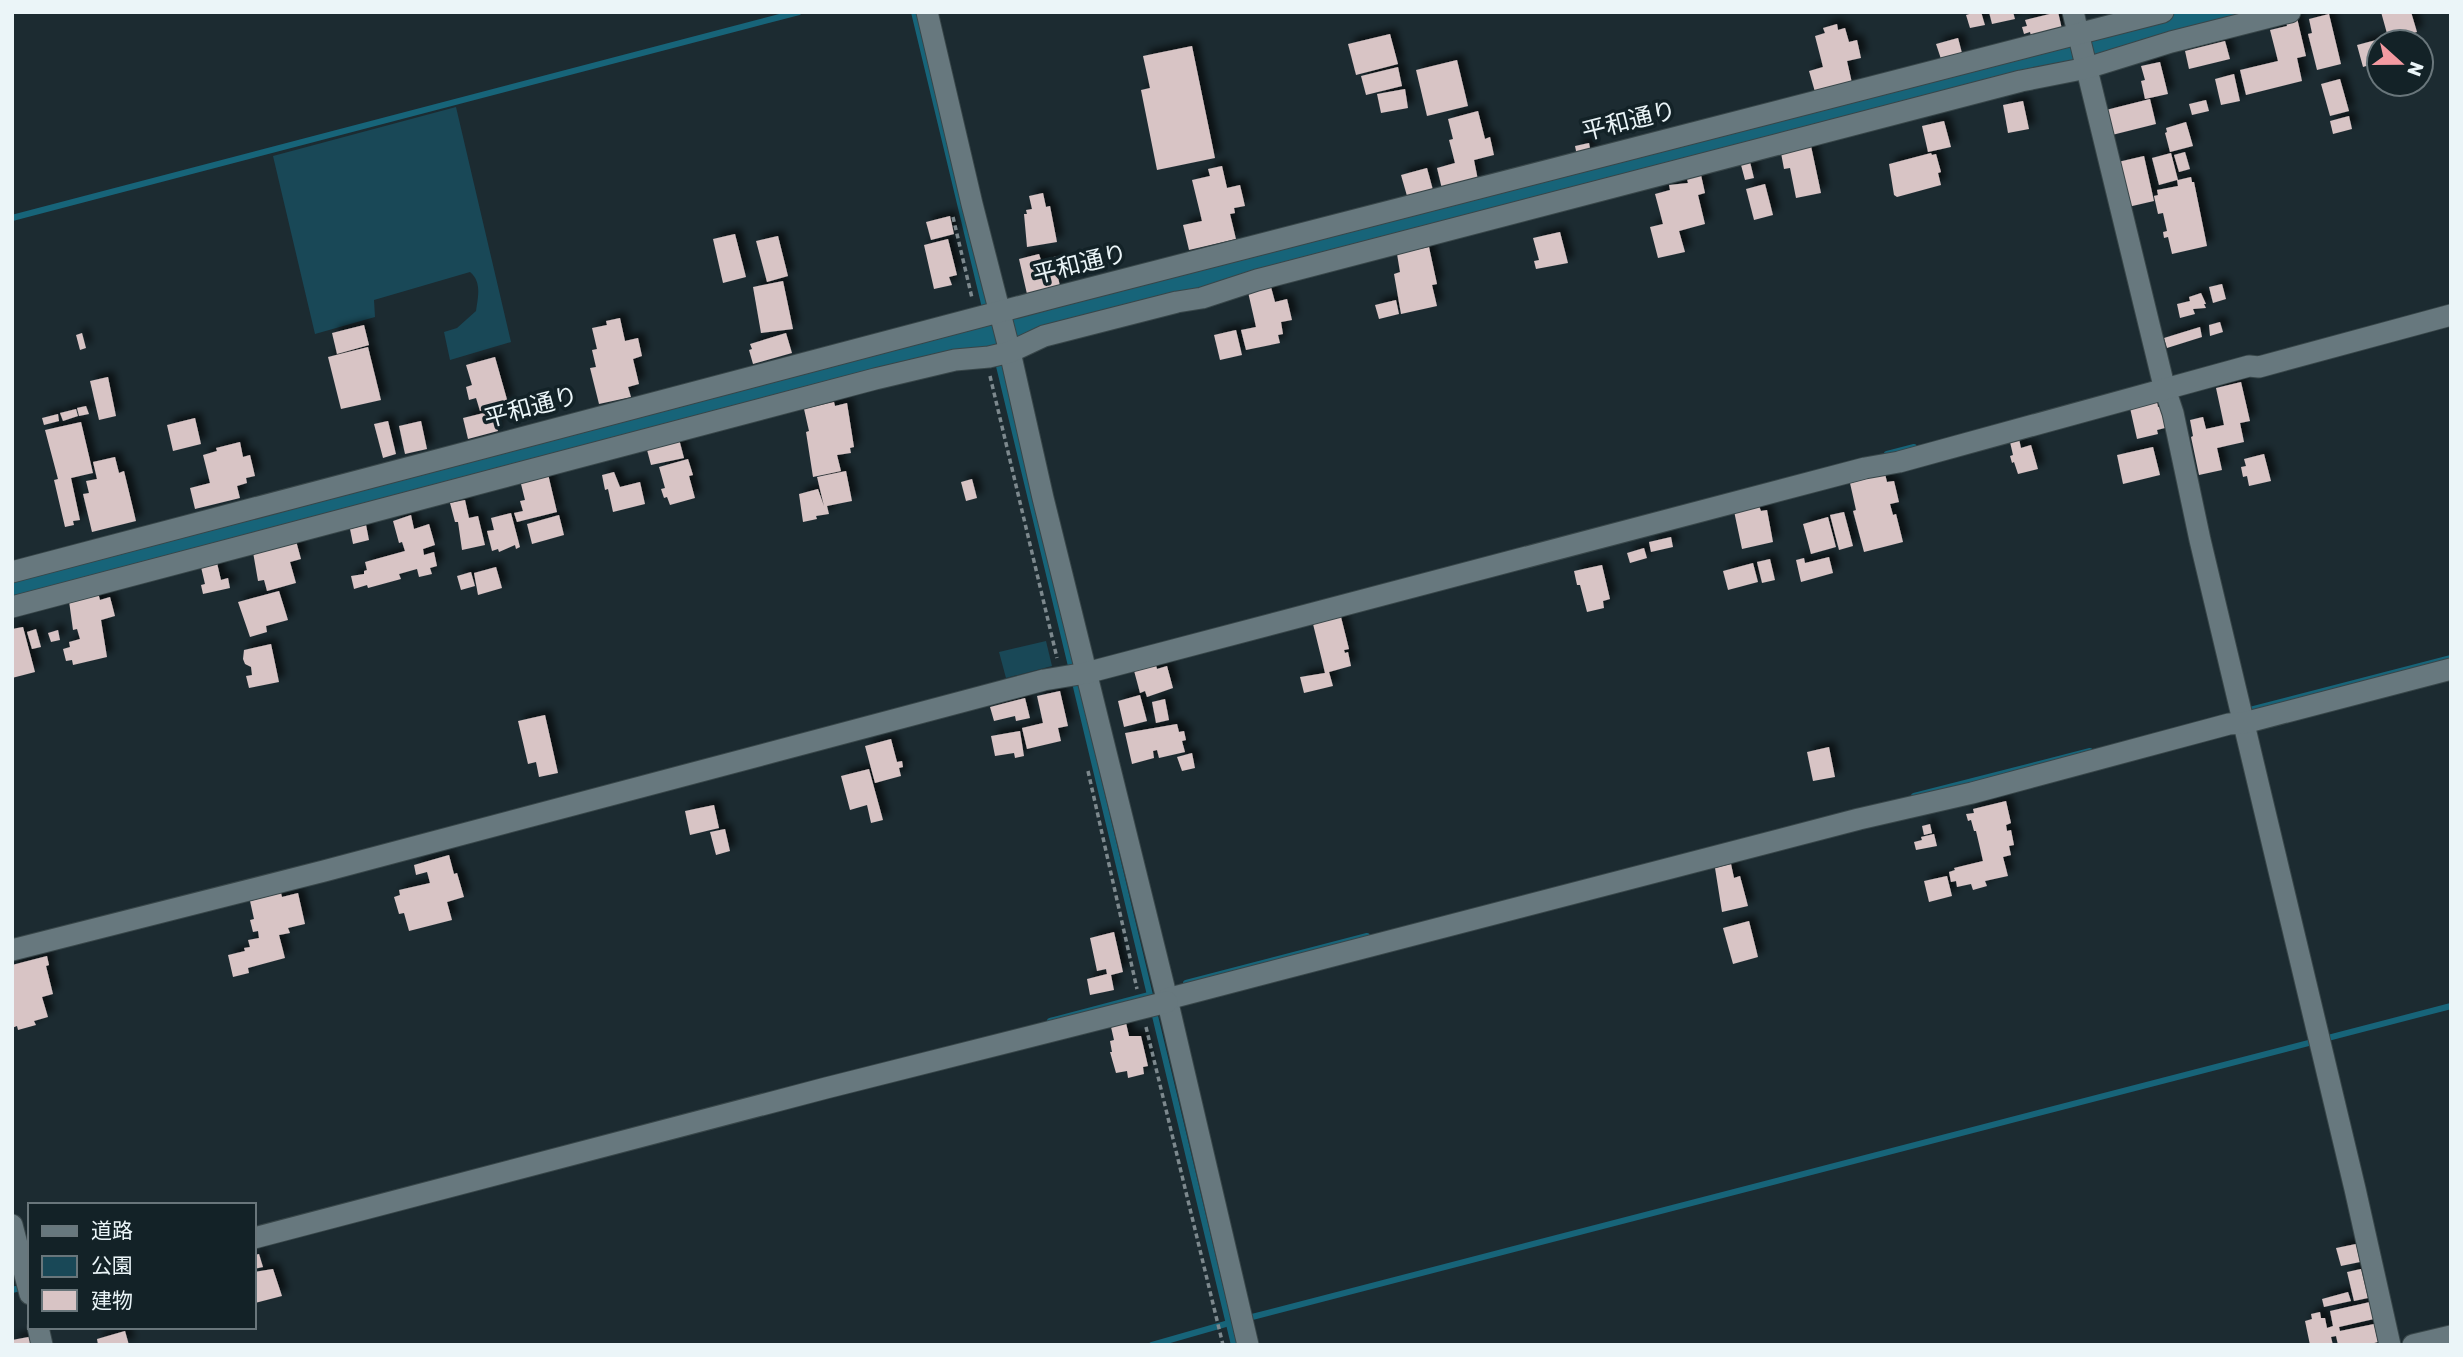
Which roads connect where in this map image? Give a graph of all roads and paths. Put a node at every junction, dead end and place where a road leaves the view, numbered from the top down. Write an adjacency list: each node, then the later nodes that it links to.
1 (927, 12): 7 (street)
2 (2073, 12): 5 (street)
3 (2163, 12): 5 (street, 平和通り)
4 (2290, 12): 6 (street)
5 (2078, 37): 6 (street); 7 (street, 平和通り)
6 (2086, 66): 9 (street); 10 (street)
7 (994, 314): 9 (street); 11 (street, 平和通り)
8 (2451, 315): 10 (street)
9 (998, 353): 12 (street); 14 (path); 14 (street)
10 (2164, 385): 14 (street); 15 (street)
11 (12, 572)
12 (12, 607)
13 (2451, 669): 15 (street)
14 (1073, 672): 17 (street); 18 (street)
15 (2242, 717): 18 (street); 27 (street)
16 (1086, 764): 18 (path)
17 (12, 950)
18 (1153, 1003): 20 (street); 25 (path); 26 (street)
19 (12, 1225): 21 (street)
20 (256, 1237)
21 (28, 1287)
22 (28, 1292): 23 (street)
23 (12, 1300)
24 (2451, 1336): 28 (street)
25 (1223, 1345)
26 (1248, 1345)
27 (2390, 1345)
28 (2413, 1345)

